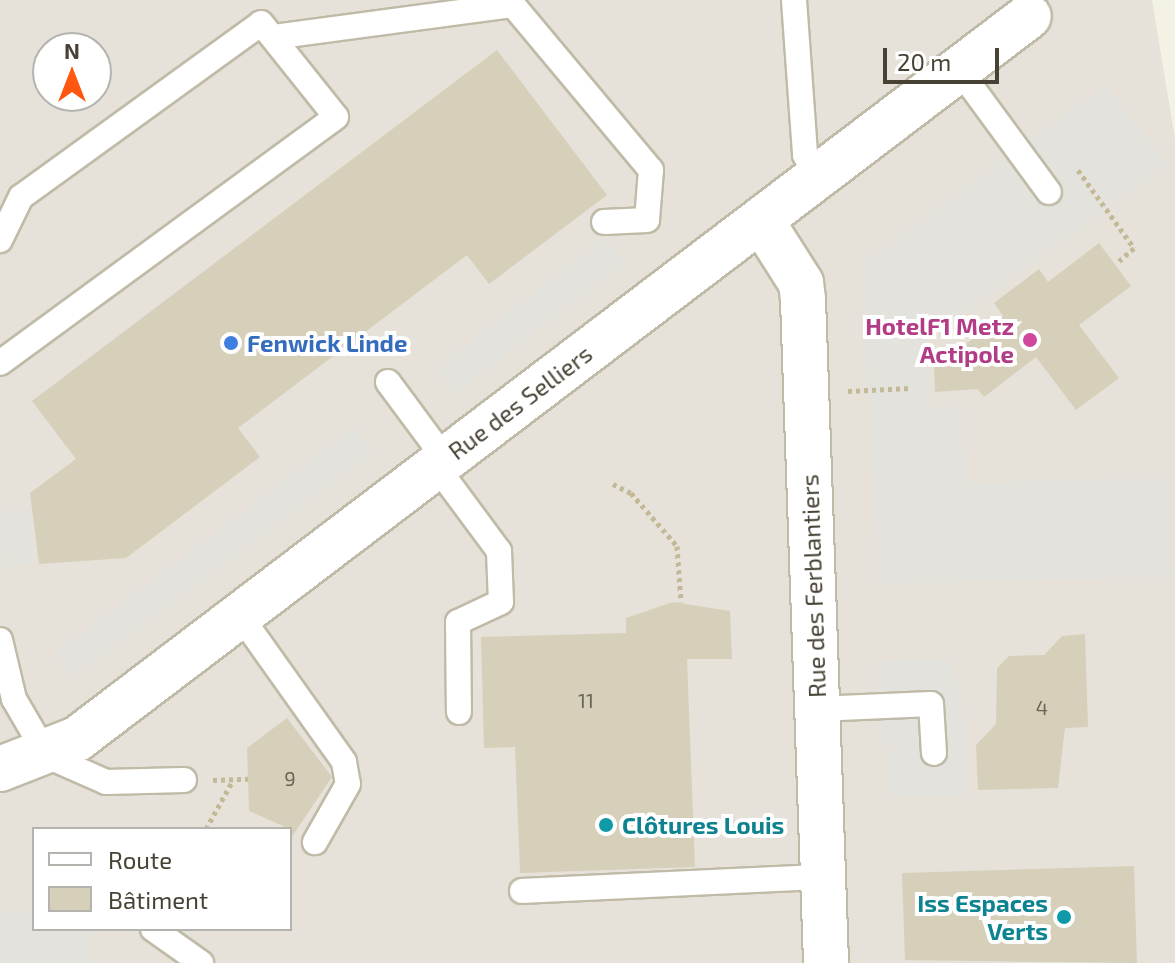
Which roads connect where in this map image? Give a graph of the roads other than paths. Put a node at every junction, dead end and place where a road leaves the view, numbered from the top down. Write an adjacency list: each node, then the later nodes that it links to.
1 (794, 0): 5 (lane)
2 (1029, 16): 4 (street, Rue des Selliers)
3 (273, 37): 8 (lane); 9 (lane); 10 (lane)
4 (960, 71): 5 (street, Rue des Selliers); 6 (lane)
5 (818, 178): 7 (street, Rue des Selliers)
6 (1049, 192)
7 (761, 220): 12 (street, Rue des Selliers); 15 (street, Rue des Ferblantiers)
8 (604, 222)
9 (0, 240)
10 (0, 363)
11 (388, 382): 12 (lane)
12 (440, 462): 13 (street, Rue des Selliers); 16 (lane)
13 (239, 614): 18 (street, Rue des Selliers); 21 (lane)
14 (0, 640): 18 (lane)
15 (817, 709): 17 (lane); 22 (street, Rue des Ferblantiers)
16 (459, 712)
17 (934, 753)
18 (47, 756): 19 (street, Rue des Selliers); 20 (lane)
19 (0, 769)
20 (184, 780)
21 (315, 842)
22 (823, 877): 23 (lane); 26 (street, Rue des Ferblantiers)
23 (522, 891)
24 (156, 931): 25 (lane)
25 (201, 963)
26 (826, 963)

